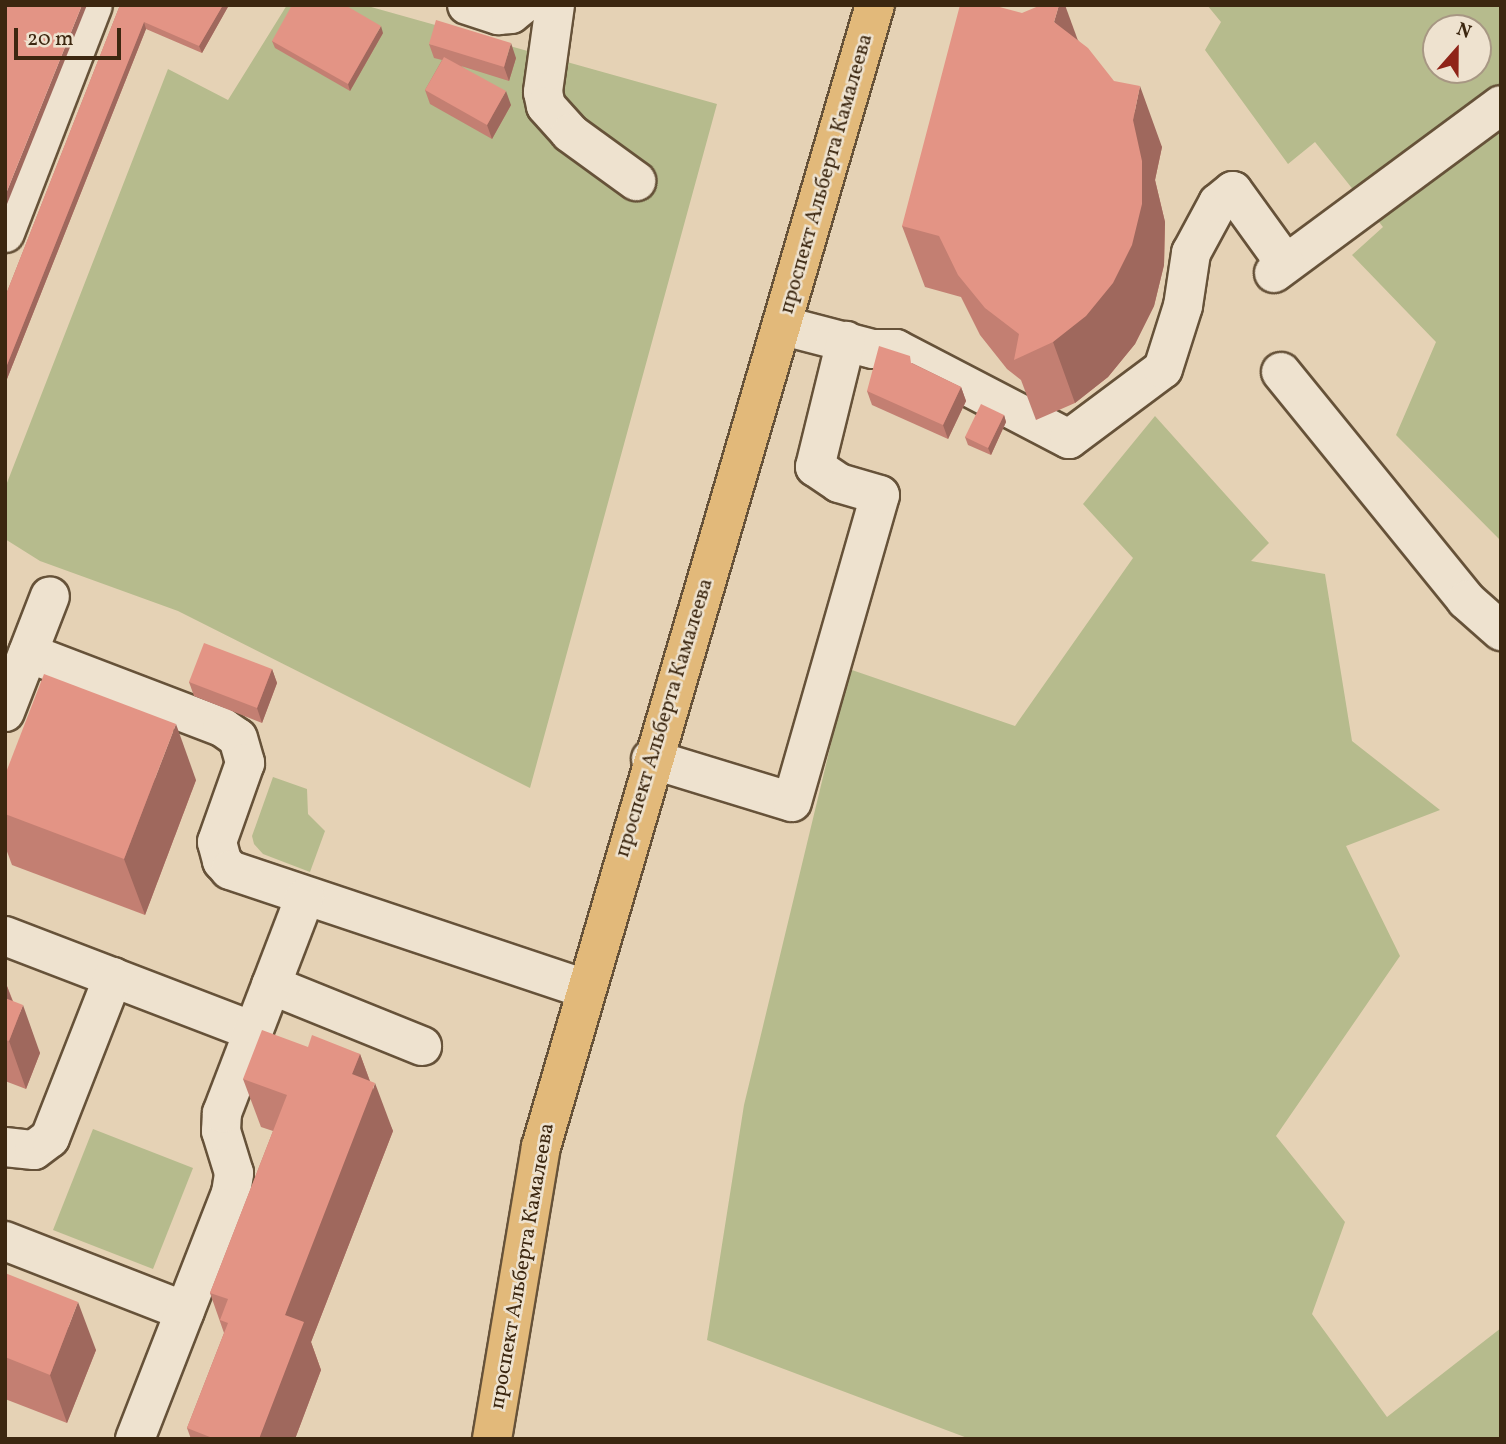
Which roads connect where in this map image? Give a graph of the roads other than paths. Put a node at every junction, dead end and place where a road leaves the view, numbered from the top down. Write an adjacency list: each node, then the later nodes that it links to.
1 (93, 5): 8 (lane)
2 (467, 5): 3 (lane)
3 (522, 5)
4 (555, 5): 7 (lane)
5 (875, 5): 9 (main road, проспект Альберта Камалеева)
6 (1501, 105): 10 (lane)
7 (636, 181)
8 (5, 233)
9 (784, 326): 10 (lane); 16 (main road, проспект Альберта Камалеева)
10 (846, 341): 16 (lane)
11 (1282, 372): 13 (lane)
12 (50, 596): 14 (lane)
13 (1501, 631)
14 (28, 653): 15 (lane); 17 (lane)
15 (5, 712)
16 (651, 759): 21 (main road, проспект Альберта Камалеева)
17 (305, 897): 20 (lane); 21 (lane)
18 (5, 936): 19 (lane)
19 (113, 977): 22 (lane); 24 (lane)
20 (271, 985): 22 (lane); 23 (lane)
21 (585, 989): 28 (main road, проспект Альберта Камалеева)
22 (253, 1031): 26 (lane)
23 (422, 1046)
24 (5, 1147)
25 (5, 1241): 26 (lane)
26 (185, 1311): 27 (lane)
27 (135, 1439)
28 (492, 1439)

